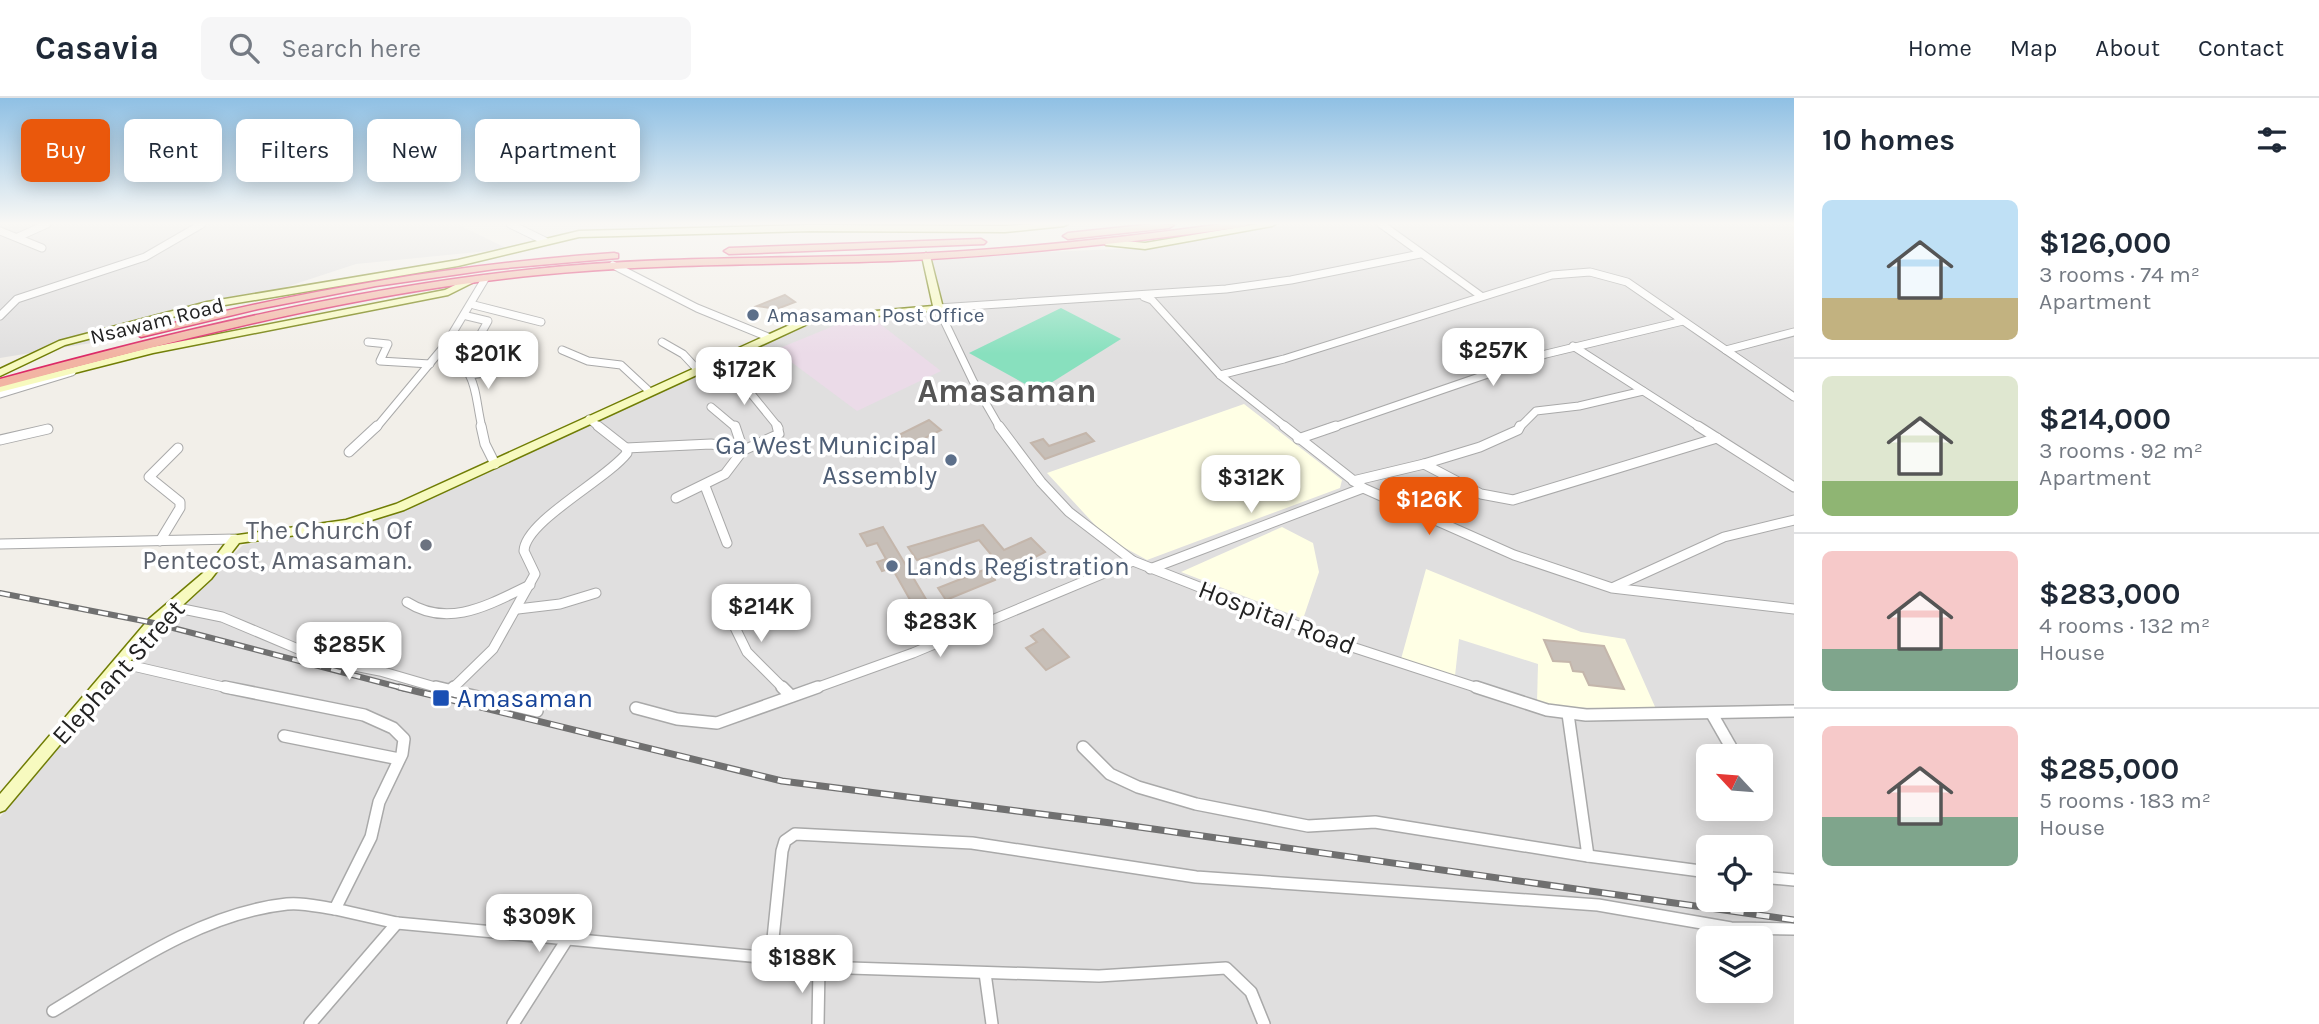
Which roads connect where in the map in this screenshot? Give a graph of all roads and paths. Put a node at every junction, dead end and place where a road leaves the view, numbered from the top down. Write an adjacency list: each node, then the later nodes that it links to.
1 (114, 267): 15 (street)
2 (433, 267): 32 (main road)
3 (493, 267): 32 (highway, Nsawam Road)
4 (593, 267): 9 (highway, Nsawam Road)
5 (617, 267): 21 (street)
6 (929, 267): 14 (main road, Hospital Road)
7 (1354, 267): 11 (street)
8 (1439, 267): 12 (street)
9 (485, 279): 10 (highway, Nsawam Road); 13 (street)
10 (471, 280): 35 (highway, Nsawam Road); 36 (main road)
11 (1139, 295): 14 (street); 34 (street)
12 (1481, 296): 17 (street); 34 (street)
13 (474, 304): 16 (street); 18 (street)
14 (938, 308): 21 (main road); 62 (street, Hospital Road)
15 (0, 316)
16 (467, 316): 20 (street); 25 (street)
17 (1683, 321): 24 (street); 27 (street)
18 (541, 322)
19 (1794, 332): 27 (street)
20 (479, 337)
21 (768, 337): 28 (main road)
22 (368, 342): 29 (street)
23 (662, 342): 31 (street)
24 (1573, 346): 38 (street); 44 (street)
25 (443, 349): 29 (street); 33 (street)
26 (562, 350): 37 (street)
27 (1726, 350): 39 (street)
28 (722, 358): 31 (main road); 48 (street)
29 (430, 364): 49 (street)
30 (509, 369): 33 (street)
31 (697, 369): 37 (main road)
32 (0, 373)
33 (471, 375): 50 (street)
34 (1220, 376): 44 (street)
35 (0, 383)
36 (0, 391)
37 (649, 391): 41 (main road)
38 (1643, 391): 43 (street); 51 (street)
39 (1794, 397)
40 (711, 407): 48 (street)
41 (589, 419): 46 (street); 50 (main road)
42 (48, 429): 45 (street)
43 (1717, 438): 51 (street); 54 (street)
44 (1298, 439): 52 (street)
45 (0, 440)
46 (626, 447): 48 (street); 64 (street)
47 (178, 448): 59 (street)
48 (741, 448): 53 (street)
49 (349, 453)
50 (495, 464): 58 (main road)
51 (1424, 464): 52 (street)
52 (1353, 481): 55 (street)
53 (705, 486): 56 (street); 60 (street)
54 (1794, 487)
55 (1363, 488): 63 (street); 65 (street)
56 (676, 498)
57 (1794, 520): 65 (street)
58 (235, 539): 59 (street); 69 (main road, Elephant Street)
59 (160, 541): 61 (street)
60 (727, 543)
61 (0, 544)
62 (1133, 561): 63 (street, Hospital Road); 74 (street)
63 (1150, 569): 78 (street, Hospital Road)
64 (530, 585): 68 (street); 70 (street)
65 (1612, 588): 71 (street)
66 (596, 593): 70 (street)
67 (720, 597): 74 (street)
68 (407, 602)
69 (173, 607): 72 (main road, Elephant Street); 73 (street)
70 (518, 609): 73 (street)
71 (1794, 609)
72 (120, 663): 83 (street); 84 (main road, Elephant Street)
73 (450, 691): 76 (street)
74 (790, 696): 75 (street)
75 (636, 708)
76 (537, 711)
77 (1794, 712): 79 (street, Hospital Road)
78 (1569, 714): 79 (street, Hospital Road); 85 (street)
79 (1712, 714): 81 (street)
80 (284, 736): 83 (street)
81 (1729, 744)
82 (1083, 747): 85 (street)
83 (399, 759): 89 (street)
84 (0, 805)
85 (1588, 856): 86 (street)
86 (1696, 870)
87 (1773, 878): 88 (street)
88 (1794, 880)
89 (335, 909): 90 (street); 96 (street)
90 (397, 923): 92 (street); 97 (street)
91 (1794, 929): 93 (street)
92 (566, 941): 93 (street); 98 (street)
93 (771, 958): 94 (street)
94 (819, 967): 95 (street); 99 (street)
95 (985, 973): 100 (street); 101 (street)
96 (53, 1012)
97 (310, 1024)
98 (513, 1024)
99 (818, 1024)
100 (992, 1024)
101 (1264, 1024)

